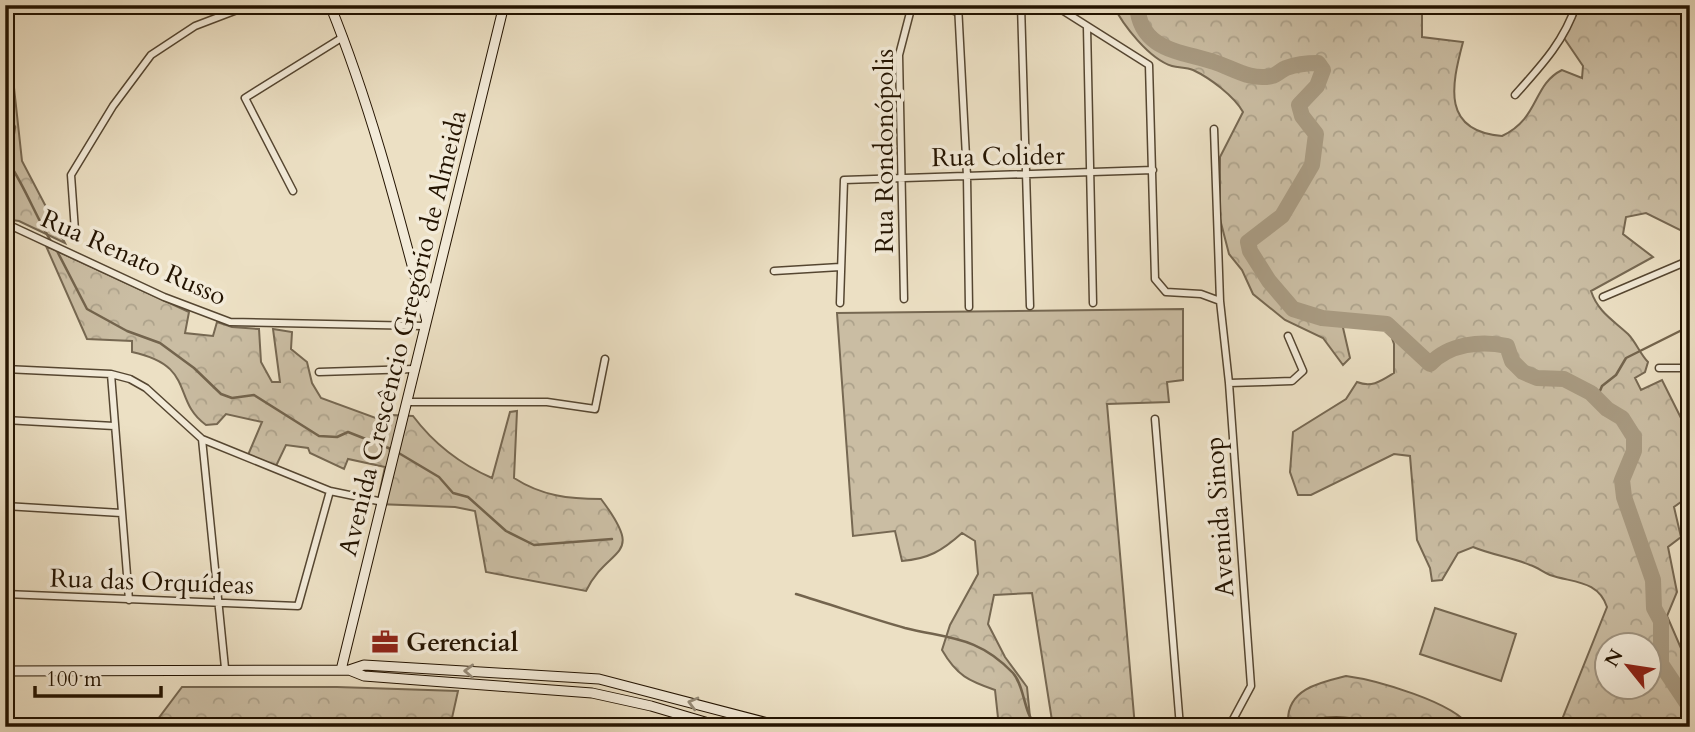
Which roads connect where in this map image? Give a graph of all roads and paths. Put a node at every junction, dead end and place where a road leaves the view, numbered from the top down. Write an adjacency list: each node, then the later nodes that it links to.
1 (250, 5): 21 (street)
2 (330, 5): 11 (main road)
3 (504, 5): 32 (main road, Avenida Crescêncio Gregório de Almeida)
4 (912, 5): 18 (street, Rua Rondonópolis)
5 (939, 5): 9 (street)
6 (1021, 5): 16 (street)
7 (1054, 5): 10 (street)
8 (1576, 5): 12 (street)
9 (958, 9): 17 (street)
10 (1087, 27): 14 (street); 15 (street)
11 (343, 37): 19 (street); 32 (main road)
12 (1515, 95)
13 (1214, 129): 27 (street, Avenida Sinop)
14 (1153, 170): 15 (street, Rua Colider); 27 (street)
15 (1091, 174): 16 (street, Rua Colider); 29 (street)
16 (1026, 175): 17 (street, Rua Colider); 30 (street)
17 (967, 176): 18 (street, Rua Colider); 31 (street)
18 (903, 178): 23 (street, Rua Colider); 26 (street, Rua Rondonópolis)
19 (293, 191)
20 (5, 223): 32 (street, Rua Renato Russo)
21 (75, 231)
22 (1690, 260): 25 (street)
23 (840, 267): 24 (street); 28 (street)
24 (774, 271)
25 (1603, 297)
26 (904, 299)
27 (1220, 301): 41 (street, Avenida Sinop)
28 (840, 303)
29 (1093, 303)
30 (1030, 306)
31 (969, 307)
32 (425, 323): 38 (main road, Avenida Crescêncio Gregório de Almeida)
33 (1288, 336): 41 (street)
34 (605, 359): 42 (street)
35 (1659, 368): 36 (street)
36 (1690, 368)
37 (5, 369): 40 (street)
38 (414, 369): 39 (street); 42 (main road, Avenida Crescêncio Gregório de Almeida)
39 (319, 372)
40 (111, 374): 45 (street); 46 (street)
41 (1229, 383): 62 (street, Avenida Sinop)
42 (407, 402): 48 (main road, Avenida Crescêncio Gregório de Almeida)
43 (1155, 419): 61 (street)
44 (5, 420): 45 (street)
45 (114, 426): 50 (street)
46 (202, 439): 47 (street); 53 (street)
47 (330, 491): 48 (street); 53 (street, Rua das Orquídeas)
48 (383, 502): 55 (main road, Avenida Crescêncio Gregório de Almeida)
49 (5, 506): 50 (street)
50 (121, 513): 52 (street)
51 (5, 594): 52 (street, Rua das Orquídeas)
52 (129, 600): 53 (street, Rua das Orquídeas)
53 (217, 604): 54 (street)
54 (225, 668): 55 (main road); 56 (main road)
55 (345, 670): 57 (main road, one-way to 55); 58 (main road)
56 (5, 671)
57 (620, 683): 58 (main road); 60 (main road, one-way to 57)
58 (568, 691): 59 (main road)
59 (722, 727)
60 (783, 727)
61 (1180, 727)
62 (1229, 727)

